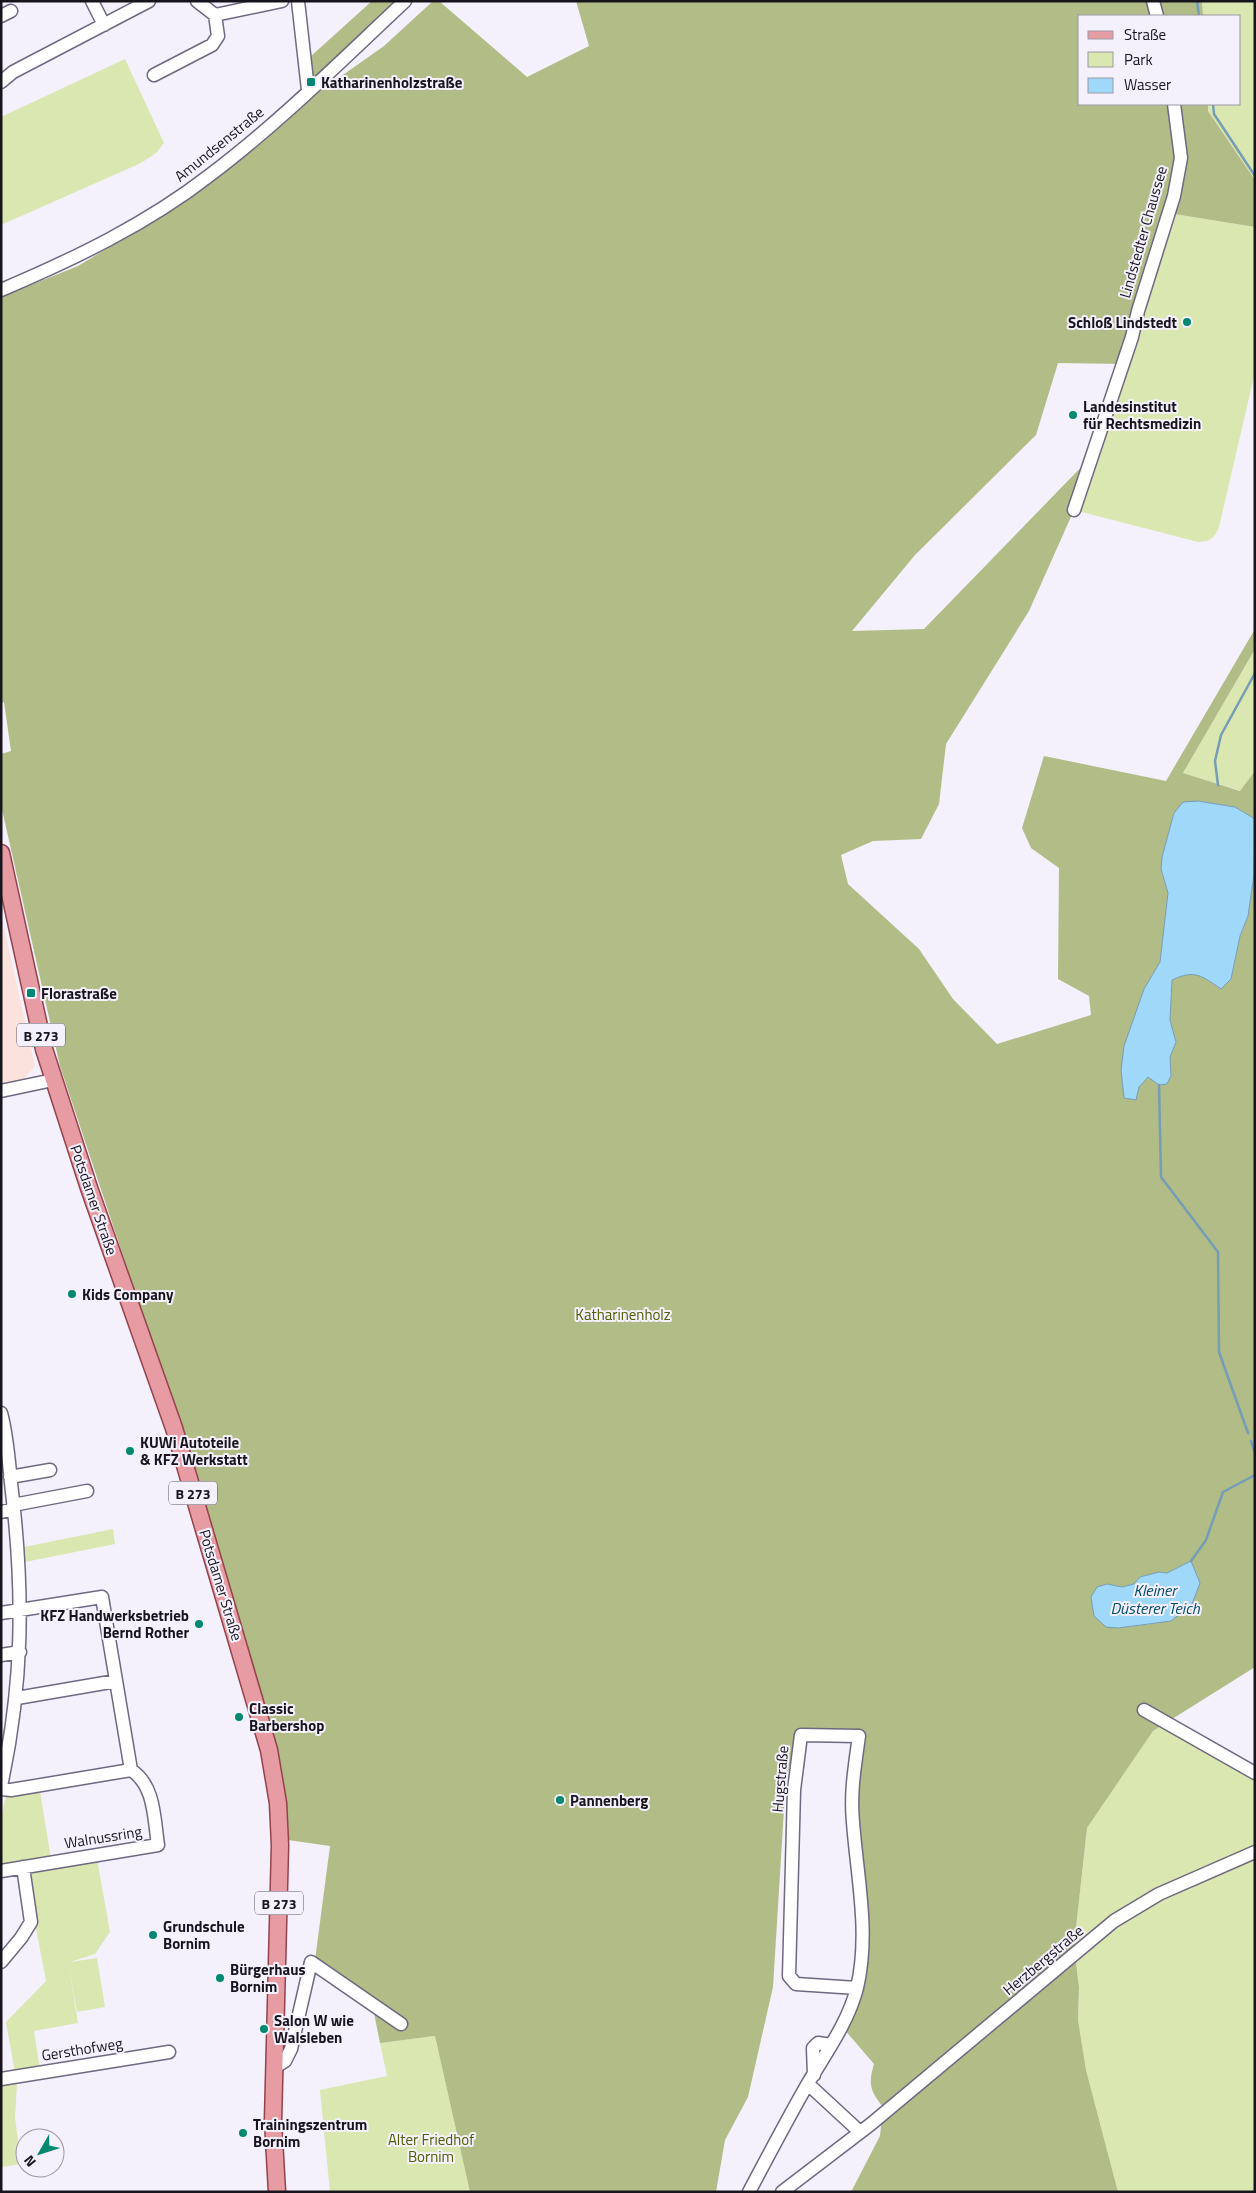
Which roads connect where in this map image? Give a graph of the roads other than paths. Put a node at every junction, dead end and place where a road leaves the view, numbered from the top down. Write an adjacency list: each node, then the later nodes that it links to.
1 (92, 1): 10 (street)
2 (149, 1): 10 (street)
3 (197, 1): 8 (street)
4 (282, 1): 8 (street)
5 (298, 1): 13 (street)
6 (405, 1): 13 (street, Amundsenstraße)
7 (1153, 1): 9 (street)
8 (215, 15): 11 (street)
9 (1157, 15)
10 (104, 25): 12 (street)
11 (154, 75)
12 (2, 80)
13 (308, 90): 15 (street, Amundsenstraße)
14 (1174, 105): 16 (street, Lindstedter Chaussee)
15 (1, 290)
16 (1074, 510)
17 (1, 853): 18 (main road, Potsdamer Straße / B 273)
18 (53, 1080): 19 (street); 42 (main road, Potsdamer Straße / B 273)
19 (1, 1092)
20 (1, 1413): 22 (street)
21 (50, 1470): 22 (street)
22 (10, 1477): 24 (street)
23 (87, 1491): 24 (street)
24 (9, 1509): 25 (street)
25 (20, 1612): 26 (street); 27 (street); 29 (street)
26 (1, 1614)
27 (20, 1652): 28 (street); 30 (street)
28 (1, 1655)
29 (116, 1681): 30 (street); 32 (street)
30 (17, 1698): 34 (street)
31 (1144, 1710): 33 (street)
32 (131, 1770): 34 (street); 36 (street, Walnussring)
33 (1255, 1773)
34 (1, 1787)
35 (1255, 1852): 45 (street, Herzbergstraße)
36 (23, 1867): 37 (street, Walnussring); 38 (street)
37 (1, 1870)
38 (1, 1962)
39 (857, 1988): 39 (street, Hugstraße); 44 (street, Hugstraße)
40 (401, 2024): 42 (street)
41 (169, 2052): 43 (street, Gersthofweg)
42 (274, 2068): 46 (main road, Potsdamer Straße / B 273)
43 (1, 2079)
44 (811, 2079): 45 (street); 47 (street)
45 (860, 2132): 48 (street)
46 (277, 2192)
47 (749, 2192)
48 (782, 2192)

